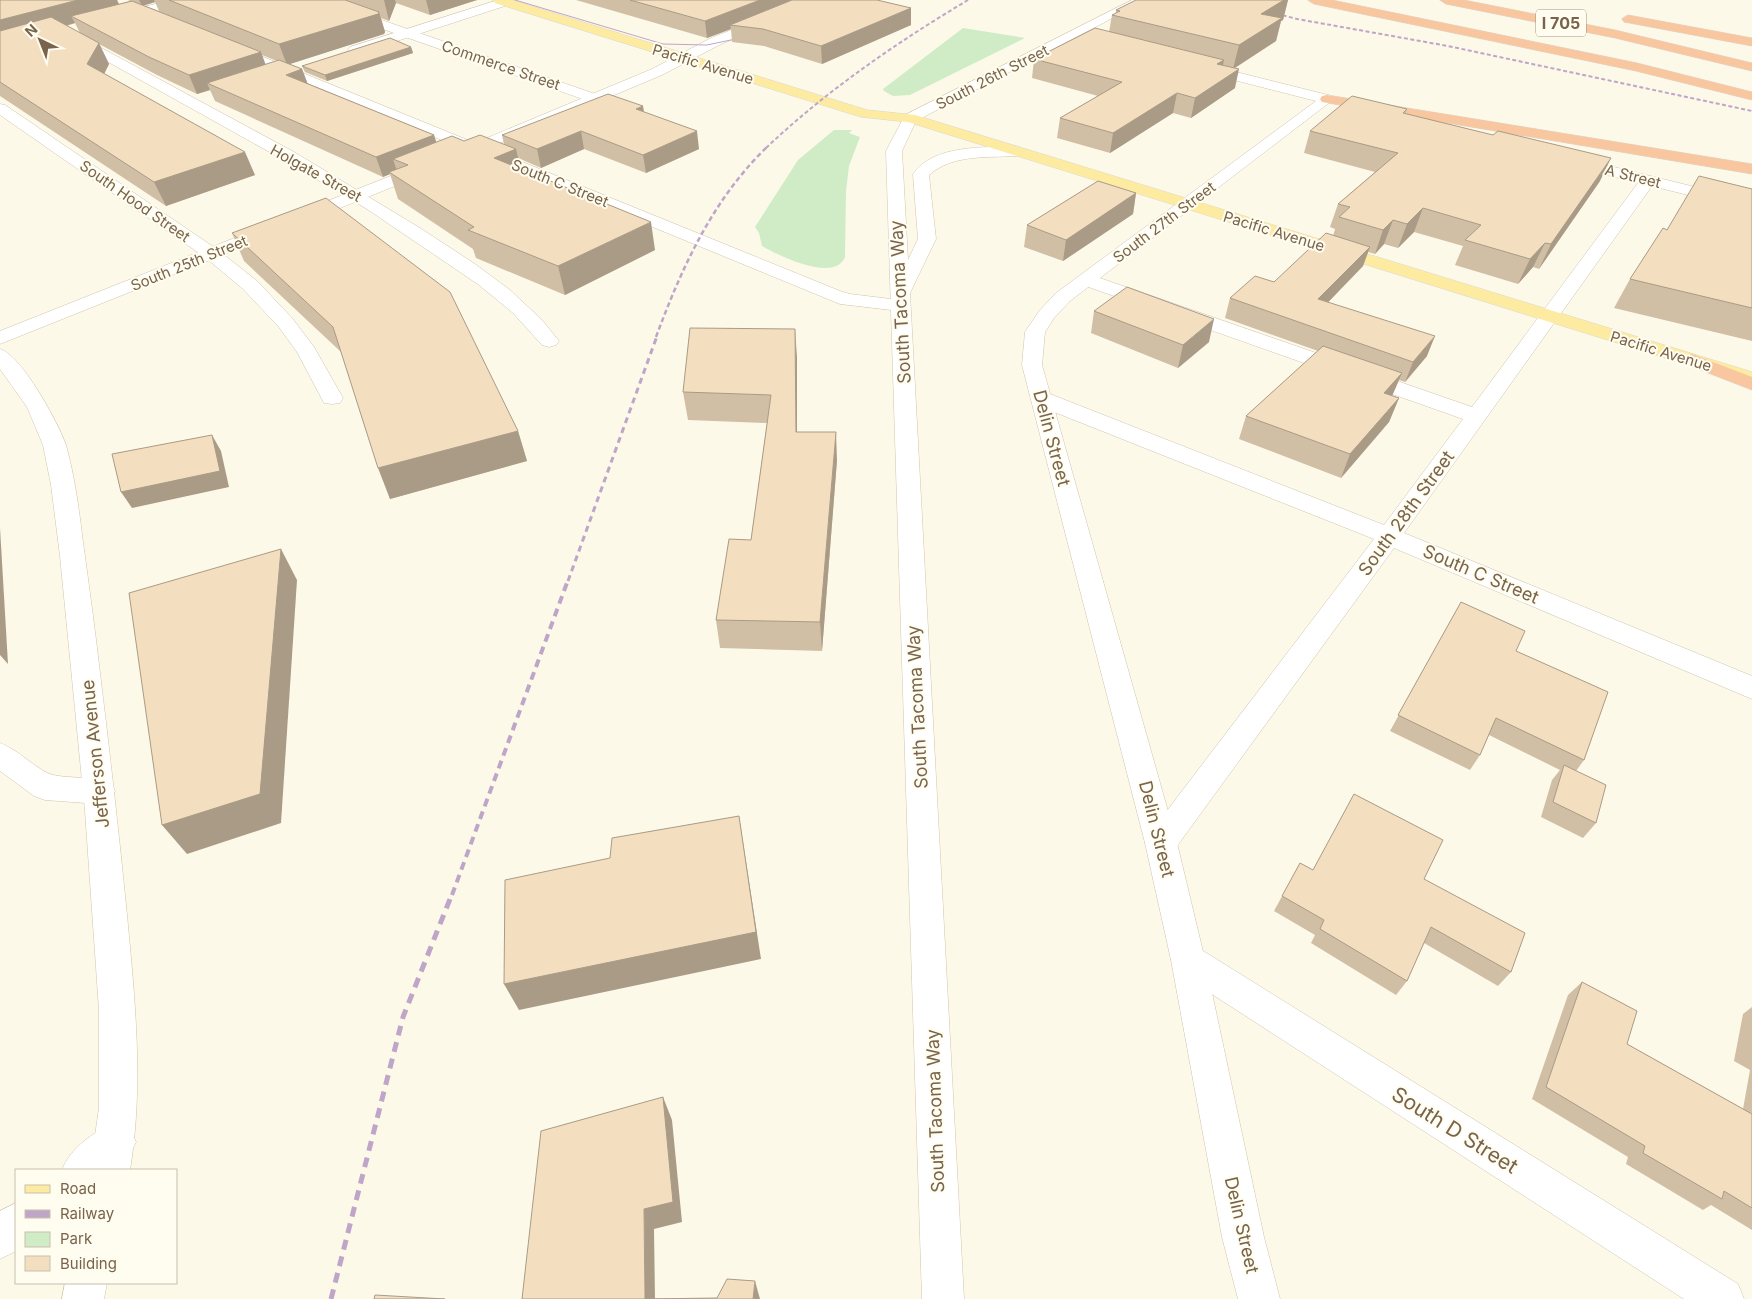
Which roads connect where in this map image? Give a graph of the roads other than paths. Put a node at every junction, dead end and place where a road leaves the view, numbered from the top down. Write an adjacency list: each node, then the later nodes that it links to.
1 (185, 0): 9 (street)
2 (312, 0): 15 (street, Commerce Street)
3 (504, 0): 15 (street); 28 (main road, Pacific Avenue)
4 (819, 0): 22 (street, South 25th Street)
5 (1141, 0): 16 (street, South 26th Street)
6 (1314, 0): 10 (highway, I 705)
7 (1511, 0): 25 (highway)
8 (119, 3): 9 (street)
9 (141, 12): 12 (street); 13 (street)
10 (1442, 12): 19 (highway); 31 (highway, I 705); 37 (highway); 42 (highway)
11 (1612, 16): 20 (highway)
12 (162, 20)
13 (106, 21)
14 (81, 28): 41 (street, Holgate Street)
15 (407, 33): 26 (street); 38 (street, Commerce Street)
16 (1074, 35): 17 (street); 45 (street, South 26th Street)
17 (1094, 40)
18 (683, 41): 22 (main road, Pacific Avenue)
19 (1587, 42)
20 (1752, 42)
21 (217, 43): 33 (street, South C Street)
22 (703, 47): 23 (main road, Pacific Avenue); 28 (street, South 25th Street)
23 (720, 52)
24 (1630, 52): 27 (highway)
25 (1752, 52)
26 (339, 55)
27 (1649, 56)
28 (684, 58): 38 (street, South 25th Street); 45 (main road, Pacific Avenue)
29 (1187, 64): 39 (street)
30 (309, 65): 33 (street)
31 (1752, 67)
32 (1706, 70): 35 (highway)
33 (287, 71): 34 (street); 46 (street, South C Street)
34 (270, 77)
35 (1752, 80)
36 (210, 96): 41 (street)
37 (1752, 96)
38 (596, 98): 44 (street, Commerce Street); 46 (street, South 25th Street)
39 (1327, 99): 49 (highway); 52 (street, South 27th Street)
40 (878, 101): 45 (main road, Pacific Avenue)
41 (190, 103): 51 (street, Holgate Street)
42 (1739, 107)
43 (0, 108): 54 (street, South Hood Street)
44 (634, 112)
45 (910, 118): 47 (main road, Pacific Avenue); 56 (street, South Tacoma Way)
46 (476, 148): 51 (street, South 25th Street); 56 (street, South C Street)
47 (1016, 151): 52 (main road, Pacific Avenue); 56 (street)
48 (1553, 157): 50 (street, A Street)
49 (1752, 168)
50 (1648, 180): 53 (street, A Street); 57 (street, South 28th Street)
51 (358, 195): 54 (street, South 25th Street); 59 (street, Holgate Street)
52 (1187, 204): 55 (street, South 27th Street); 57 (main road, Pacific Avenue)
53 (1752, 206)
54 (212, 254): 58 (street, South 25th Street); 65 (street, South Hood Street)
55 (1087, 280): 62 (street, South 27th Street); 67 (street)
56 (900, 300): 80 (street, South Tacoma Way)
57 (1548, 316): 61 (main road, Pacific Avenue); 67 (street, South 28th Street)
58 (0, 338)
59 (549, 341)
60 (0, 355): 71 (street, Jefferson Avenue)
61 (1692, 360): 63 (main road, Pacific Avenue); 64 (highway)
62 (1032, 366): 66 (street, Delin Street)
63 (1752, 379)
64 (1752, 384)
65 (332, 398)
66 (1042, 399): 68 (street, South C Street); 72 (street, Delin Street)
67 (1477, 416): 68 (street, South 28th Street)
68 (1390, 536): 69 (street, South C Street); 72 (street, South 28th Street)
69 (1752, 688)
70 (0, 755): 71 (street)
71 (100, 790): 74 (street, Jefferson Avenue)
72 (1161, 843): 73 (street, Delin Street)
73 (1188, 960): 81 (street, Delin Street); 82 (street, South D Street)
74 (113, 1156): 75 (street)
75 (84, 1169)
76 (15, 1225): 77 (street)
77 (0, 1238)
78 (86, 1284): 79 (street)
79 (83, 1299)
80 (944, 1299)
81 (1259, 1299)
82 (1724, 1299)

